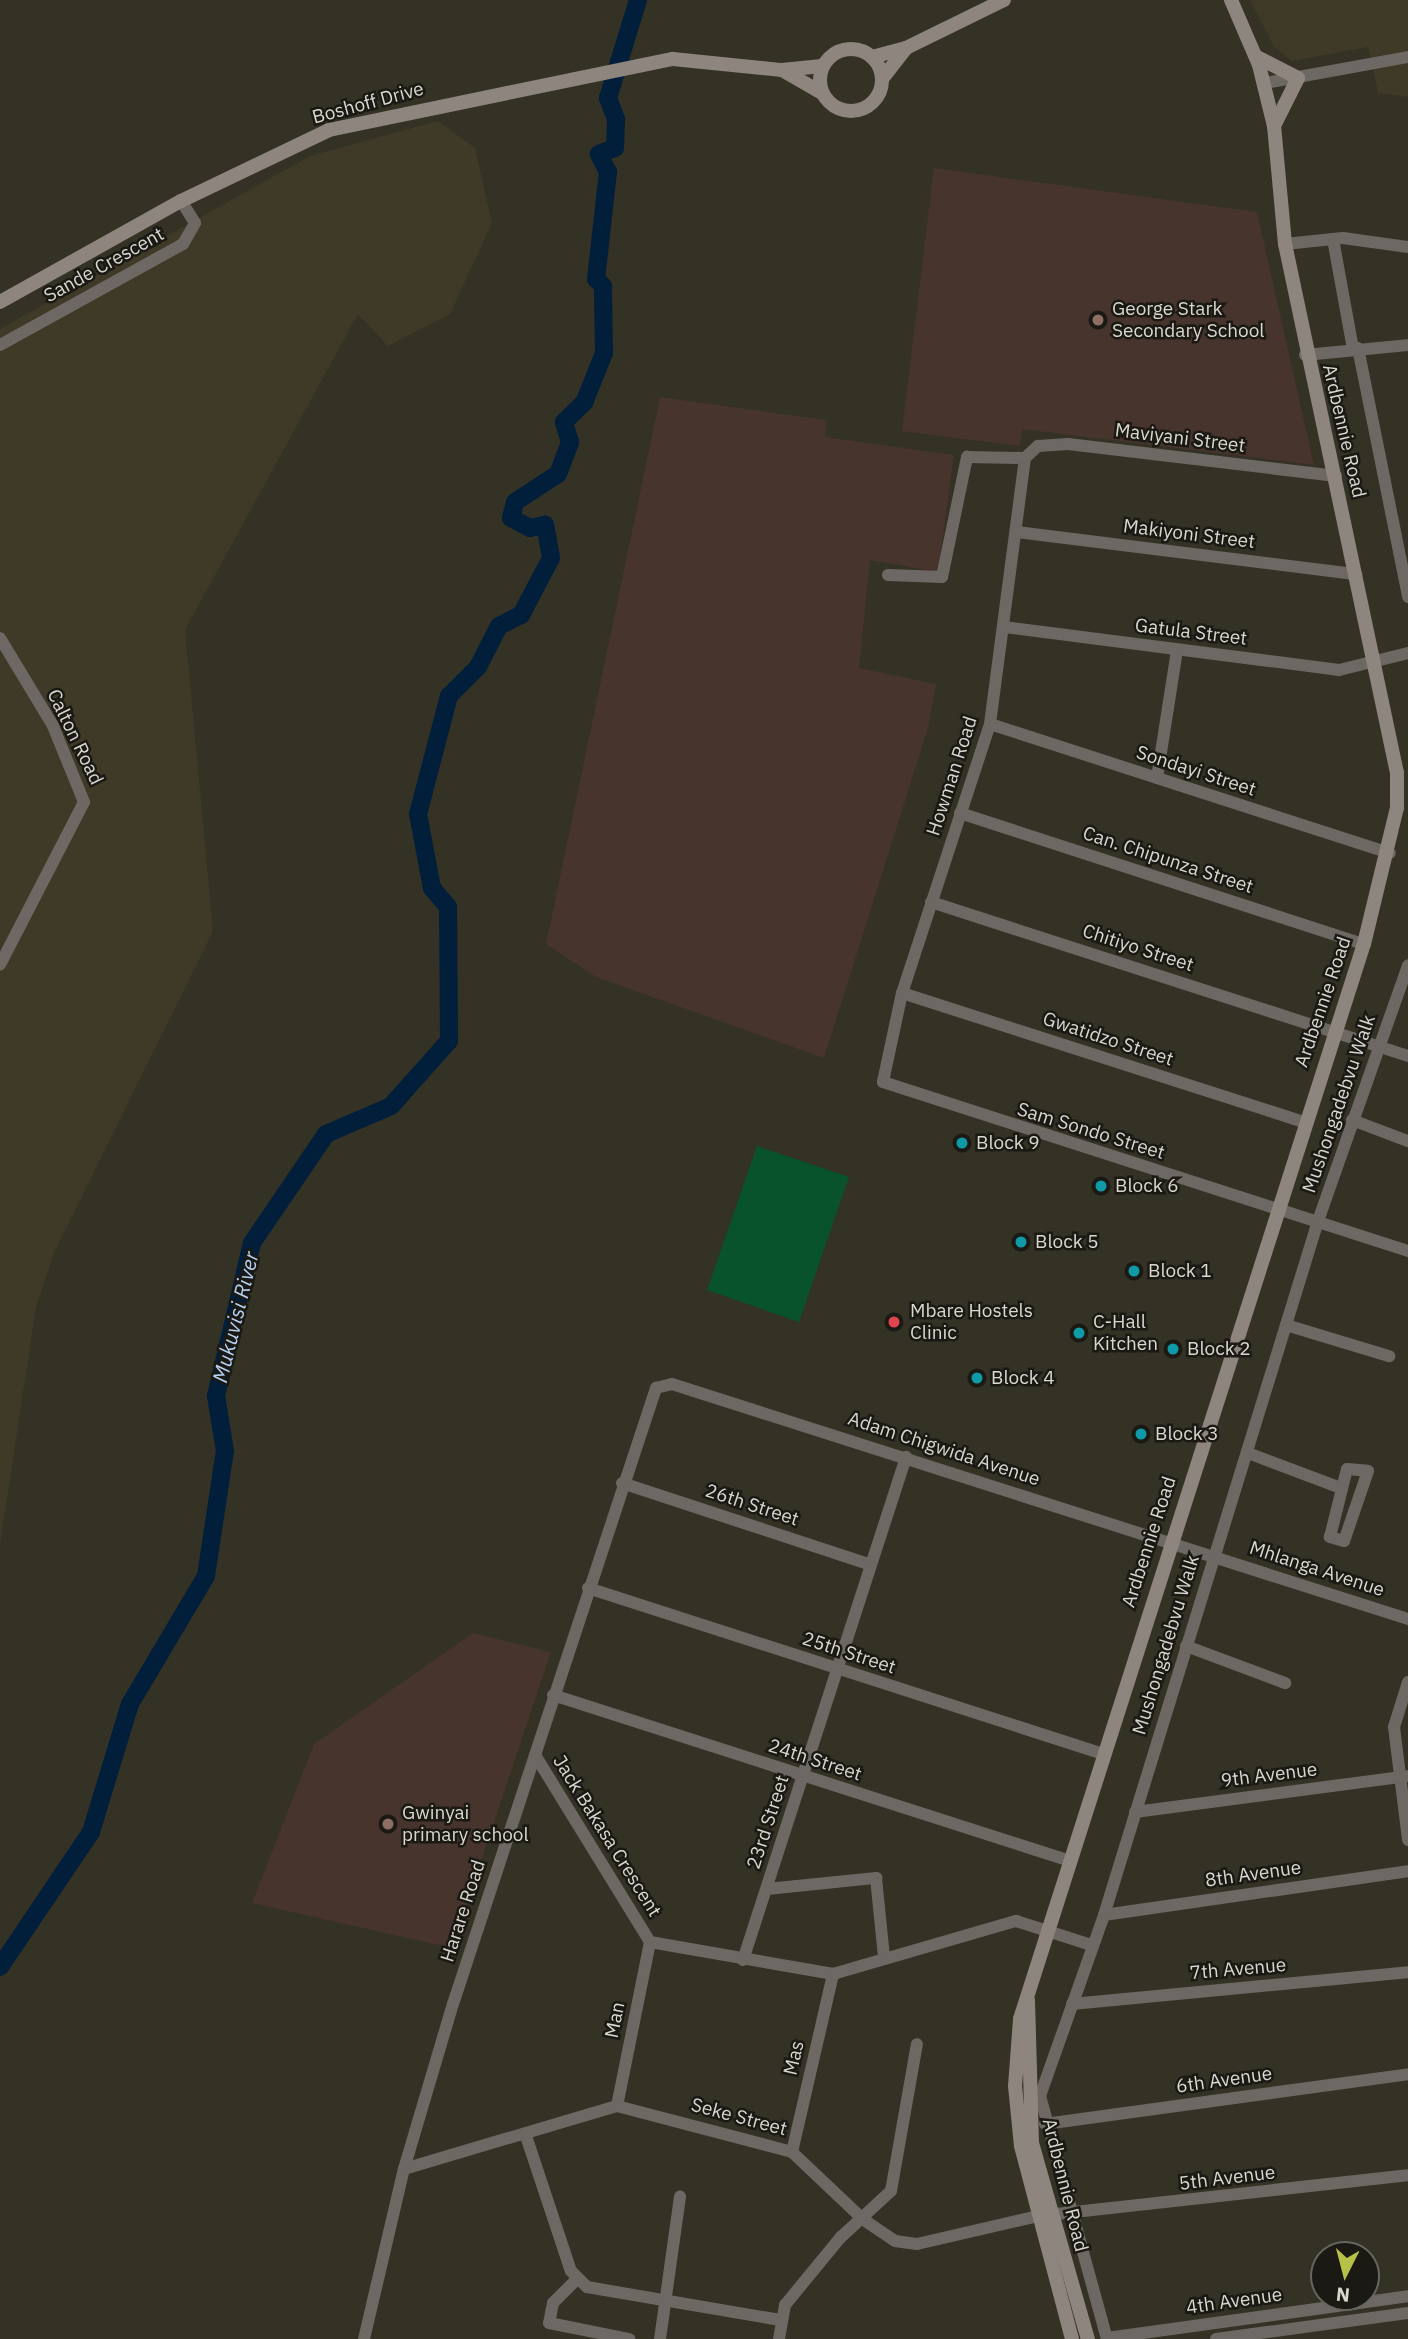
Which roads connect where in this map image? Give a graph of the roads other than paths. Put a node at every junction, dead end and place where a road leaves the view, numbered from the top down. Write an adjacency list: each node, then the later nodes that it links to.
1 (1004, 0): 3 (main road)
2 (1231, 0): 4 (main road, Ardbennie Road)
3 (906, 48): 5 (main road); 10 (main road)
4 (1256, 56): 9 (main road); 11 (main road, Ardbennie Road)
5 (872, 57): 7 (main road); 10 (main road)
6 (1408, 57): 9 (street)
7 (822, 66): 8 (main road, Boshoff Drive); 12 (main road)
8 (782, 70): 12 (main road, Boshoff Drive); 14 (main road, Boshoff Drive)
9 (1298, 78): 11 (street); 13 (main road)
10 (882, 79): 12 (main road)
11 (1265, 83): 13 (main road, Ardbennie Road)
12 (822, 93)
13 (1274, 126): 16 (main road, Ardbennie Road)
14 (181, 201): 18 (main road, Boshoff Drive); 19 (street, Sande Crescent)
15 (1333, 239): 16 (street); 17 (street); 21 (street)
16 (1285, 244): 22 (main road, Ardbennie Road)
17 (1408, 247)
18 (0, 302)
19 (0, 345)
20 (1408, 345): 21 (street)
21 (1356, 348): 22 (street); 28 (street)
22 (1306, 355): 24 (main road, Ardbennie Road)
23 (1025, 458): 24 (street, Maviyani Street); 25 (street, Howman Road); 27 (street)
24 (1336, 476): 26 (main road, Ardbennie Road)
25 (1017, 532): 26 (street, Makiyoni Street); 29 (street, Howman Road)
26 (1356, 574): 33 (main road, Ardbennie Road)
27 (888, 575)
28 (1408, 597)
29 (1004, 627): 31 (street, Gatula Street); 34 (street, Howman Road)
30 (0, 638): 40 (street, Calton Road)
31 (1177, 650): 33 (street, Gatula Street); 35 (street)
32 (1408, 653): 33 (street, Gatula Street)
33 (1372, 663): 37 (main road, Ardbennie Road)
34 (990, 724): 35 (street, Sondayi Street); 36 (street, Howman Road)
35 (1157, 778): 37 (street, Sondayi Street)
36 (960, 813): 38 (street, Howman Road); 39 (street, Can. Chipunza Street)
37 (1390, 853): 39 (main road, Ardbennie Road)
38 (931, 902): 42 (street, Howman Road); 43 (street, Chitiyo Street)
39 (1364, 944): 43 (main road, Ardbennie Road)
40 (0, 965)
41 (1408, 965): 44 (street, Mushongadebvu Walk)
42 (902, 993): 46 (street, Howman Road); 48 (street, Gwatidzo Street)
43 (1332, 1032): 44 (street, Chitiyo Street); 48 (main road, Ardbennie Road)
44 (1379, 1046): 45 (street, Chitiyo Street); 47 (street, Mushongadebvu Walk)
45 (1408, 1056)
46 (895, 1091): 50 (street, Sam Sondo Street)
47 (1352, 1120): 49 (street); 51 (street, Mushongadebvu Walk)
48 (1303, 1122): 50 (main road, Ardbennie Road)
49 (1408, 1141)
50 (1275, 1208): 51 (street, Sam Sondo Street); 60 (main road, Ardbennie Road)
51 (1318, 1221): 52 (street, Sam Sondo Street); 53 (street, Mushongadebvu Walk)
52 (1408, 1251)
53 (1286, 1325): 54 (street); 56 (street, Mushongadebvu Walk)
54 (1389, 1356)
55 (661, 1385): 57 (street, Adam Chigwida Avenue); 58 (street, Harare Road)
56 (1248, 1453): 59 (street); 61 (street, Mushongadebvu Walk)
57 (906, 1457): 60 (street, Adam Chigwida Avenue); 62 (street, 23rd Street)
58 (622, 1483): 62 (street, 26th Street); 63 (street, Harare Road)
59 (1338, 1486): 59 (street)
60 (1170, 1543): 61 (street, Adam Chigwida Avenue); 70 (main road, Ardbennie Road)
61 (1213, 1556): 64 (street, Mhlanga Avenue); 65 (street, Mushongadebvu Walk)
62 (869, 1564): 66 (street, 23rd Street)
63 (588, 1588): 66 (street, 25th Street); 69 (street, Harare Road)
64 (1408, 1619)
65 (1186, 1646): 68 (street); 74 (street, Mushongadebvu Walk)
66 (838, 1670): 70 (street, 25th Street); 72 (street, 23rd Street)
67 (1408, 1682): 73 (street)
68 (1286, 1683)
69 (553, 1695): 71 (street, Harare Road); 72 (street, 24th Street)
70 (1100, 1753): 76 (main road, Ardbennie Road)
71 (535, 1755): 81 (street, Jack Bakasa Crescent); 94 (street, Harare Road)
72 (803, 1777): 76 (street, 24th Street); 78 (street, 23rd Street)
73 (1404, 1777): 74 (street, 9th Avenue); 75 (street)
74 (1135, 1812): 79 (street, Mushongadebvu Walk)
75 (1408, 1840)
76 (1067, 1860): 80 (main road, Ardbennie Road)
77 (1408, 1871): 79 (street, 8th Avenue)
78 (766, 1889): 83 (street); 84 (street, 23rd Street)
79 (1104, 1915): 82 (street, Mushongadebvu Walk)
80 (1044, 1928): 82 (street, Jack Bakasa Crescent); 83 (street, Jack Bakasa Crescent); 97 (main road, Ardbennie Road)
81 (650, 1942): 84 (street, Jack Bakasa Crescent); 90 (street, Man)
82 (1091, 1945): 87 (street, Mushongadebvu Walk)
83 (884, 1957): 86 (street, Jack Bakasa Crescent)
84 (743, 1960): 86 (street, Jack Bakasa Crescent)
85 (1408, 1972): 87 (street, 7th Avenue)
86 (833, 1973): 93 (street, Mas)
87 (1072, 2004): 91 (street, Mushongadebvu Walk)
88 (917, 2044): 99 (street)
89 (1408, 2074): 91 (street, 6th Avenue)
90 (617, 2106): 92 (street); 93 (street, Seke Street)
91 (1045, 2124): 98 (street, Mushongadebvu Walk)
92 (526, 2136): 94 (street); 100 (street)
93 (792, 2152): 99 (street, Seke Street)
94 (404, 2169): 106 (street, Harare Road)
95 (1408, 2175): 98 (street, 5th Avenue)
96 (680, 2196): 102 (street)
97 (1045, 2216): 98 (street, 5th Avenue); 99 (street, Seke Street); 110 (main road, Ardbennie Road); 111 (main road, Ardbennie Road)
98 (1074, 2217): 112 (street, Mushongadebvu Walk)
99 (864, 2220): 104 (street)
100 (577, 2279): 102 (street); 107 (street)
101 (1408, 2296): 105 (street, 4th Avenue)
102 (667, 2304): 104 (street); 108 (street)
103 (1408, 2313): 113 (street, 4th Avenue)
104 (779, 2320): 109 (street)
105 (1147, 2336): 112 (street, 4th Avenue)
106 (364, 2339)
107 (629, 2339)
108 (660, 2339)
109 (779, 2339)
110 (1072, 2339)
111 (1088, 2339)
112 (1107, 2339)
113 (1216, 2339)

